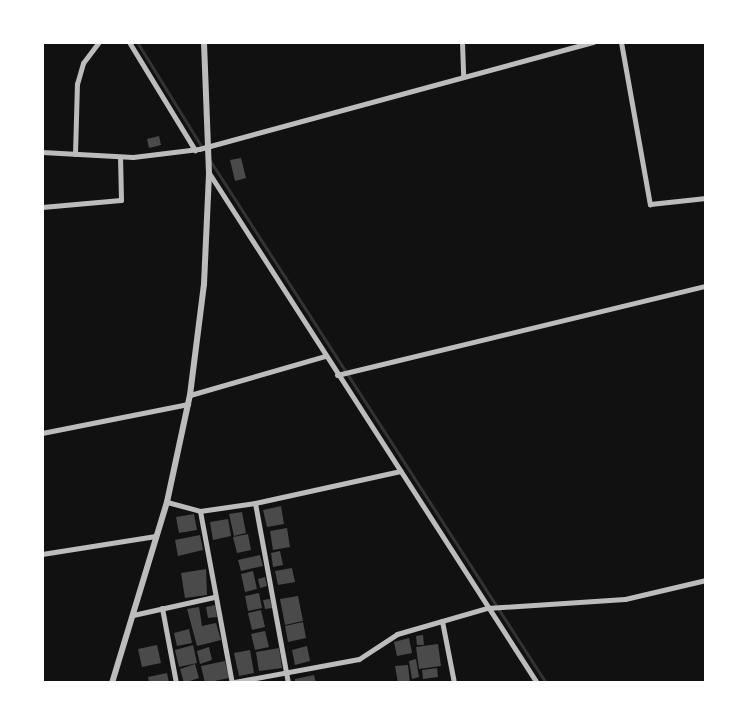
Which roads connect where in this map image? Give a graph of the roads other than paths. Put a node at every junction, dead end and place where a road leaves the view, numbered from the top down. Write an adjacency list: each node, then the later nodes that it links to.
1 (99, 42): 11 (street)
2 (129, 42): 9 (street)
3 (204, 42): 8 (street)
4 (462, 42): 7 (street)
5 (594, 42): 7 (street)
6 (621, 42): 14 (street)
7 (463, 76): 8 (street)
8 (208, 147): 9 (street); 13 (street)
9 (195, 150): 12 (street)
10 (42, 152): 11 (street)
11 (75, 154): 12 (street)
12 (120, 157): 15 (street)
13 (209, 173): 17 (street); 19 (street)
14 (706, 198)
15 (42, 207)
16 (706, 285): 18 (street)
17 (326, 356): 18 (street); 19 (street)
18 (338, 375): 22 (street)
19 (190, 394): 20 (street)
20 (188, 404): 21 (street); 23 (street)
21 (42, 433)
22 (400, 471): 24 (street); 31 (street)
23 (167, 502): 25 (street); 26 (street)
24 (255, 503): 25 (street); 34 (street)
25 (200, 512): 29 (street)
26 (156, 536): 27 (street); 32 (street)
27 (42, 554)
28 (706, 580): 31 (street)
29 (214, 597): 30 (street); 37 (street)
30 (162, 608): 32 (street); 36 (street)
31 (487, 608): 33 (street); 40 (street)
32 (132, 615): 35 (street)
33 (442, 621): 34 (street); 39 (street)
34 (287, 673): 37 (street); 38 (street)
35 (112, 683)
36 (176, 683)
37 (231, 683)
38 (288, 683)
39 (454, 683)
40 (537, 683)

